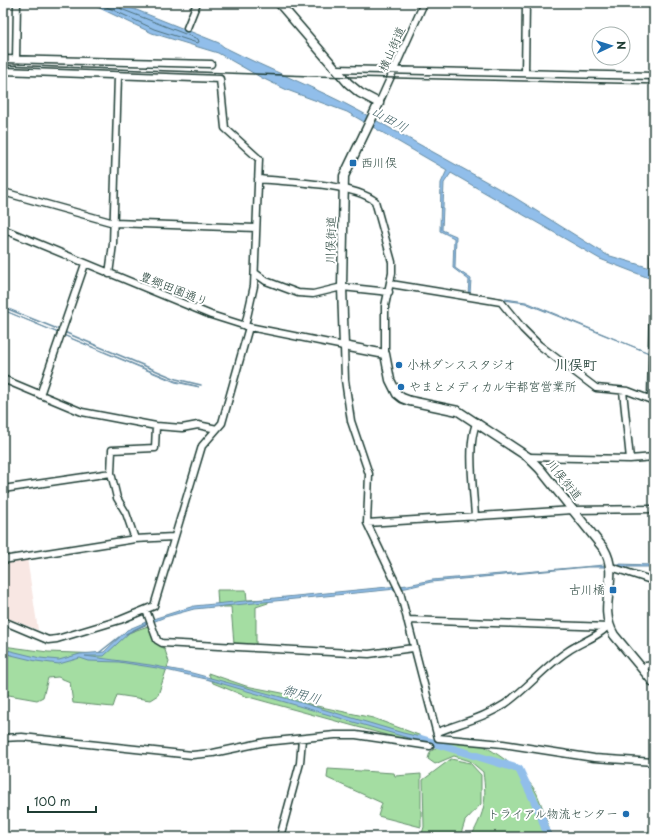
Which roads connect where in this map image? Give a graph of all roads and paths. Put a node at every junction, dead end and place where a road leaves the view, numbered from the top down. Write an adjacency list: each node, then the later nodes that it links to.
1 (17, 3): 8 (street)
2 (197, 3): 6 (street)
3 (279, 3): 10 (main road)
4 (424, 3): 11 (street, 横山街道)
5 (526, 3): 13 (street)
6 (188, 28)
7 (3, 59): 8 (street)
8 (16, 60): 9 (street)
9 (211, 64)
10 (336, 69): 11 (street); 16 (main road)
11 (395, 70): 13 (street); 16 (street, 横山街道)
12 (3, 71): 14 (street)
13 (525, 73): 15 (street)
14 (118, 76): 17 (street); 20 (street)
15 (654, 76)
16 (377, 107): 18 (main road, 川俣街道)
17 (258, 179): 18 (street); 21 (street)
18 (345, 189): 28 (street, 川俣街道); 29 (main road, 川俣街道)
19 (3, 192): 20 (street)
20 (114, 223): 21 (street); 27 (street)
21 (256, 228): 26 (street)
22 (3, 229): 24 (street, 豊郷田園通り)
23 (654, 255): 25 (street)
24 (85, 264): 27 (street, 豊郷田園通り); 37 (street)
25 (654, 265): 30 (street)
26 (255, 273): 29 (street); 32 (street)
27 (109, 274): 32 (street, 豊郷田園通り)
28 (391, 284): 31 (street, 川俣街道); 36 (street)
29 (342, 287): 31 (street); 33 (main road, 川俣街道)
30 (654, 289): 38 (street)
31 (389, 292): 34 (street, 川俣街道)
32 (247, 326): 33 (street, 豊郷田園通り); 41 (street)
33 (344, 346): 34 (main road); 50 (street)
34 (385, 354): 39 (main road, 川俣街道)
35 (3, 379): 37 (street)
36 (623, 391): 38 (street); 44 (street)
37 (40, 394): 40 (street)
38 (653, 400)
39 (477, 422): 42 (main road, 川俣街道); 49 (street)
40 (156, 426): 41 (street); 45 (street)
41 (217, 429): 51 (street)
42 (528, 457): 44 (street); 48 (main road, 川俣街道)
43 (654, 457): 44 (street)
44 (630, 459)
45 (111, 472): 46 (street); 52 (street)
46 (3, 489)
47 (654, 509): 48 (street)
48 (573, 510): 49 (street); 54 (main road, 川俣街道)
49 (475, 516): 50 (street)
50 (367, 523): 57 (street)
51 (173, 537): 52 (street); 56 (street)
52 (135, 539): 53 (street)
53 (3, 560)
54 (611, 567): 55 (street); 59 (main road, 川俣街道)
55 (654, 581)
56 (146, 610): 58 (street); 60 (street)
57 (407, 620): 59 (street); 60 (street)
58 (3, 621)
59 (608, 627): 62 (main road); 64 (street)
60 (413, 648): 64 (street)
61 (654, 666): 62 (street)
62 (642, 669): 63 (main road)
63 (654, 683)
64 (438, 732): 68 (street)
65 (3, 738): 66 (street)
66 (302, 739): 67 (street); 69 (street)
67 (430, 746)
68 (654, 762)
69 (280, 837)

